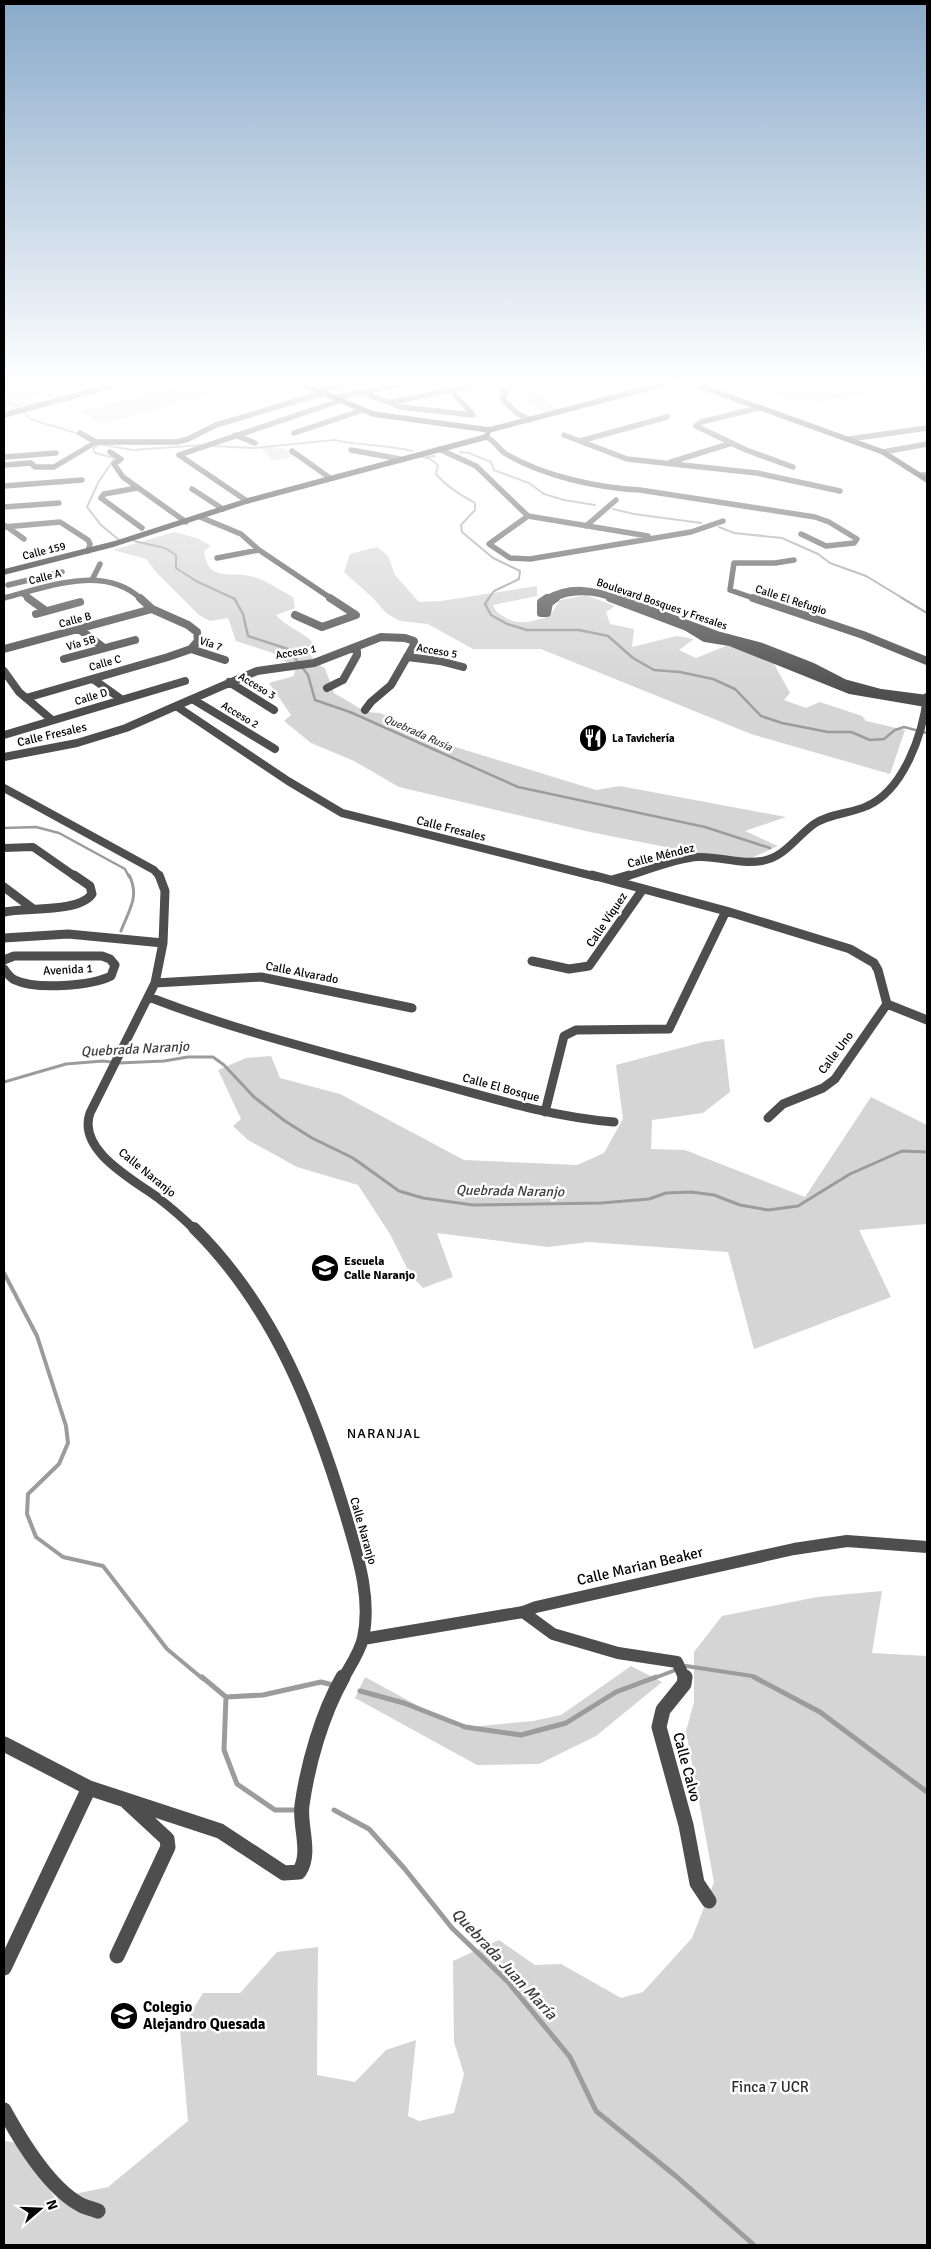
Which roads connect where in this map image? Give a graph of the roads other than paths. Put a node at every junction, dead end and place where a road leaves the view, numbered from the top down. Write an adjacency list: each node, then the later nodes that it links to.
1 (18, 485): 8 (street)
2 (133, 485): 9 (street)
3 (223, 485): 13 (street)
4 (305, 485): 13 (street, Calle 159)
5 (496, 485): 18 (street)
6 (598, 485): 26 (street)
7 (812, 485): 11 (street)
8 (4, 486)
9 (137, 488): 21 (street); 25 (street)
10 (192, 489): 16 (street)
11 (840, 491)
12 (616, 500): 24 (street)
13 (247, 501): 16 (street, Calle 159)
14 (59, 503): 15 (street)
15 (4, 507)
16 (224, 509): 17 (street, Calle 159)
17 (210, 513): 19 (street, Calle 159); 22 (street, Acceso 1)
18 (528, 516): 24 (street); 27 (street)
19 (200, 517): 21 (street, Calle 159); 22 (street, Acceso 1)
20 (723, 521): 27 (street)
21 (186, 522): 30 (street, Calle 159)
22 (223, 525): 29 (street, Acceso 1)
23 (5, 526): 28 (street); 30 (street)
24 (586, 526): 27 (street)
25 (142, 528)
26 (801, 534)
27 (657, 538)
28 (24, 539)
29 (259, 550): 31 (street); 46 (street, Acceso 1)
30 (88, 551): 34 (street, Calle 159)
31 (217, 558)
32 (794, 560): 56 (street, Calle El Refugio)
33 (100, 564): 37 (street)
34 (4, 572)
35 (62, 572): 36 (street)
36 (35, 578): 38 (street); 39 (street)
37 (92, 580): 39 (street, Calle A); 43 (street, Calle A)
38 (8, 585)
39 (46, 587): 40 (street, Calle A)
40 (22, 593): 41 (street, Calle A); 44 (street)
41 (4, 598)
42 (80, 602): 44 (street)
43 (152, 609): 47 (street, Calle B); 51 (street, Calle A)
44 (46, 611): 45 (street)
45 (36, 614)
46 (295, 615)
47 (79, 629): 49 (street); 52 (street, Calle B)
48 (135, 640): 49 (street, Vía 5B)
49 (104, 648): 54 (street, Vía 5B)
50 (353, 648): 53 (street, Acceso 1); 61 (street, Acceso 1); 62 (street)
51 (191, 649): 55 (street, Vía 7); 59 (street, Calle C)
52 (4, 650)
53 (407, 657): 57 (street, Acceso 5); 69 (street)
54 (64, 660)
55 (225, 660)
56 (927, 661)
57 (463, 667)
58 (4, 671): 63 (street)
59 (93, 679): 63 (street, Calle C); 64 (street)
60 (185, 681): 64 (street, Calle D)
61 (229, 682): 66 (street, Acceso 1); 68 (street, Acceso 3)
62 (327, 688)
63 (26, 698): 70 (street)
64 (121, 699): 70 (street, Calle D)
65 (927, 699): 65 (street, Boulevard Bosques y Fresales); 76 (street, Calle Méndez)
66 (194, 700): 67 (street, Acceso 1); 72 (street, Acceso 2)
67 (178, 708): 73 (street, Calle Fresales); 76 (street, Calle Fresales)
68 (274, 710)
69 (365, 710)
70 (52, 720): 71 (street, Calle D)
71 (4, 735)
72 (275, 749)
73 (4, 757)
74 (4, 788): 83 (street, Calle Naranjo)
75 (4, 848): 79 (street)
76 (611, 880): 78 (street, Calle Fresales)
77 (4, 887): 79 (street)
78 (643, 889): 81 (street, Calle Fresales); 86 (street, Calle Víquez)
79 (32, 908): 80 (street)
80 (4, 912)
81 (726, 912): 90 (street, Calle Fresales); 93 (street, Calle El Bosque)
82 (7, 938): 83 (street); 84 (street)
83 (163, 943): 88 (street, Calle Naranjo)
84 (14, 956): 85 (street, Avenida 1); 87 (street, Avenida 1)
85 (4, 960)
86 (532, 961)
87 (4, 969)
88 (155, 982): 89 (street, Calle Naranjo); 91 (street, Calle Alvarado)
89 (149, 997): 93 (street, Calle El Bosque); 98 (street, Calle Naranjo)
90 (887, 1004): 92 (street); 94 (street, Calle Uno)
91 (412, 1008)
92 (927, 1020)
93 (545, 1112): 95 (street)
94 (768, 1118)
95 (614, 1122)
96 (927, 1547): 97 (street, Calle Marian Beaker)
97 (523, 1612): 98 (street, Calle Marian Beaker); 102 (street, Calle Calvo)
98 (363, 1639): 101 (street)
99 (4, 1744): 100 (street)
100 (89, 1788): 101 (street); 104 (street)
101 (125, 1800): 103 (street)
102 (709, 1901)
103 (118, 1956)
104 (4, 1968)
105 (4, 2110): 106 (street)
106 (98, 2211)

